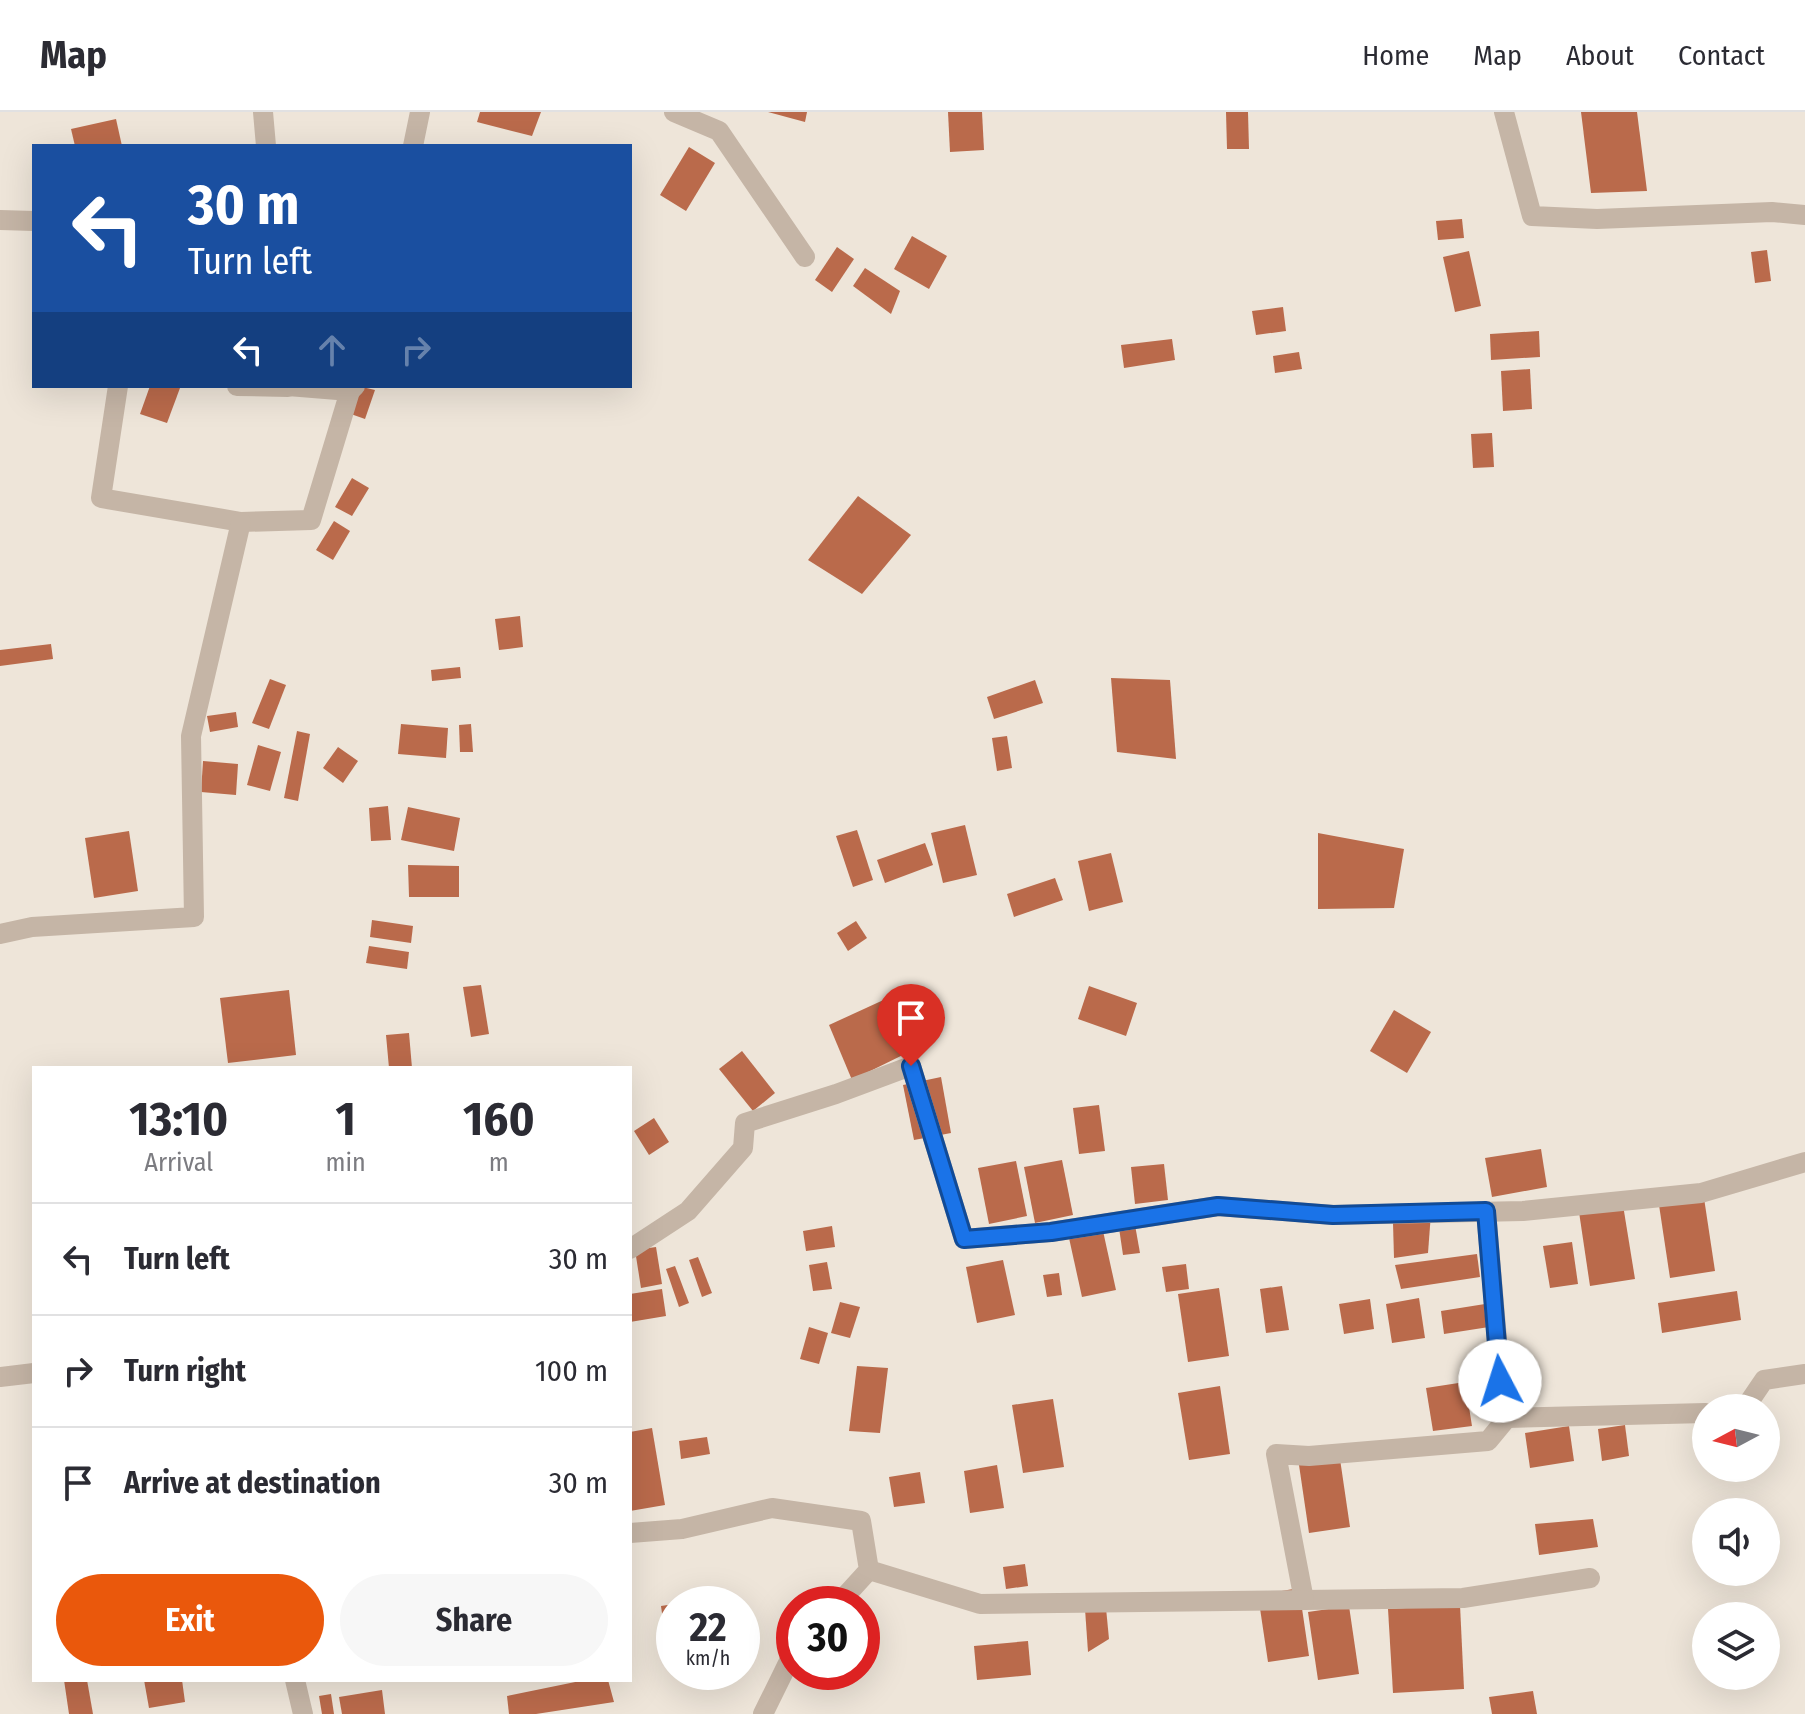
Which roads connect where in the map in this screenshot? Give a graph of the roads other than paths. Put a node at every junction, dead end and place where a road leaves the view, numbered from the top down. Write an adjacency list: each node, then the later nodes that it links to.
1 (263, 112): 5 (street)
2 (420, 112): 6 (street)
3 (674, 112): 10 (street)
4 (1504, 112): 7 (street)
5 (266, 144)
6 (413, 144)
7 (1805, 215)
8 (0, 220): 9 (street)
9 (32, 221)
10 (805, 257)
11 (118, 388): 13 (street)
12 (353, 388): 13 (street)
13 (241, 522): 14 (street)
14 (0, 934)
15 (1805, 1162): 16 (street)
16 (1486, 1211): 17 (street); 23 (street)
17 (632, 1248)
18 (32, 1373): 20 (street)
19 (1805, 1374): 21 (street)
20 (0, 1377)
21 (1754, 1394)
22 (1692, 1413): 23 (street)
23 (1507, 1418): 28 (street)
24 (632, 1533): 25 (street)
25 (869, 1570): 27 (street); 28 (street)
26 (1590, 1578): 28 (street)
27 (854, 1586)
28 (1304, 1600)
29 (295, 1682): 31 (street)
30 (776, 1688): 32 (street)
31 (303, 1714)
32 (763, 1714)

